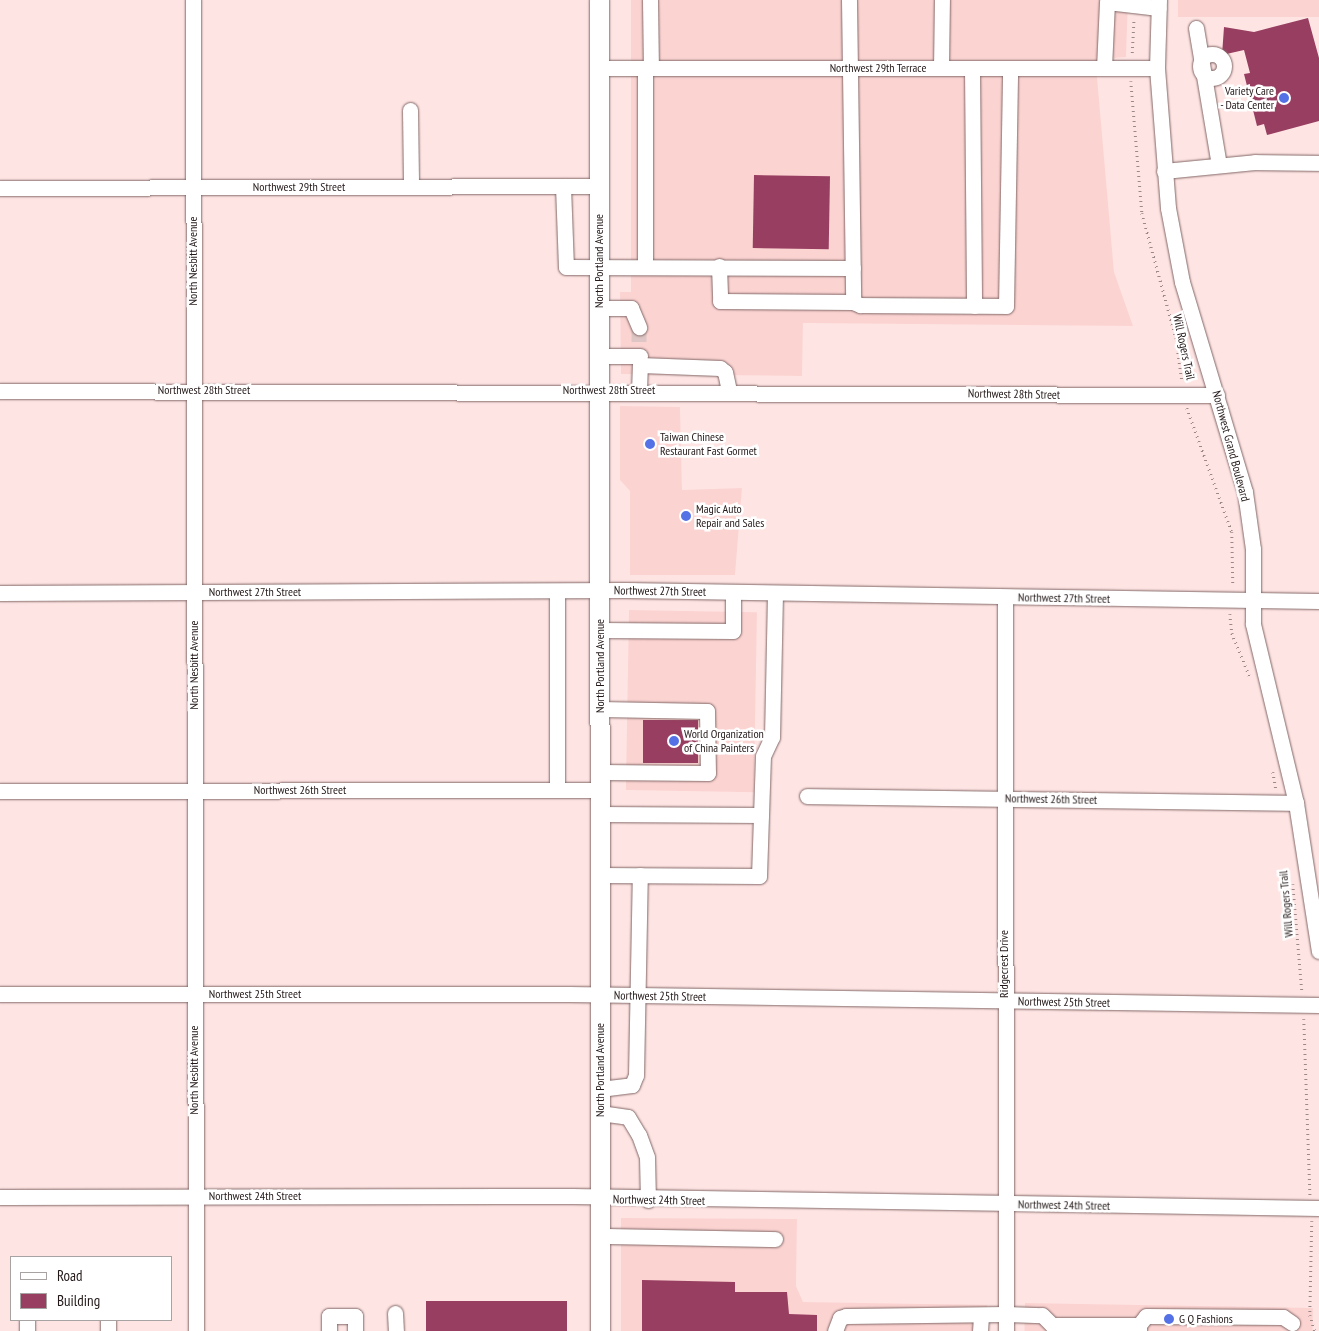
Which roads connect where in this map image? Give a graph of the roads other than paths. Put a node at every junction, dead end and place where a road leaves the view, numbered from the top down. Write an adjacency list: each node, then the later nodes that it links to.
1 (193, 0): 24 (street, North Nesbitt Avenue)
2 (599, 0): 8 (main road, North Portland Avenue)
3 (650, 0): 9 (street)
4 (849, 0): 10 (street)
5 (942, 0): 11 (street)
6 (1159, 4): 14 (street); 15 (street, Northwest Grand Boulevard)
7 (1196, 28): 18 (street)
8 (599, 68): 9 (street, Northwest 29th Terrace); 22 (main road, North Portland Avenue)
9 (648, 68): 10 (street, Northwest 29th Terrace); 26 (street)
10 (851, 68): 11 (street, Northwest 29th Terrace); 28 (street)
11 (941, 68): 12 (street, Northwest 29th Terrace)
12 (972, 68): 13 (street, Northwest 29th Terrace); 30 (street)
13 (1010, 68): 14 (street, Northwest 29th Terrace); 30 (street)
14 (1104, 68): 15 (street, Northwest 29th Terrace)
15 (1157, 68): 19 (street, Northwest Grand Boulevard)
16 (410, 110): 20 (street)
17 (1319, 163): 18 (street)
18 (1219, 165): 19 (street)
19 (1164, 171): 42 (street, Northwest Grand Boulevard)
20 (411, 186): 21 (street, Northwest 29th Street); 24 (street, Northwest 29th Street)
21 (563, 186): 22 (street, Northwest 29th Street); 25 (street)
22 (599, 186): 25 (main road, North Portland Avenue)
23 (0, 188): 24 (street, Northwest 29th Street)
24 (193, 188): 36 (street, North Nesbitt Avenue)
25 (599, 265): 26 (street); 31 (main road, North Portland Avenue)
26 (645, 266): 27 (street)
27 (719, 266): 28 (street); 29 (street)
28 (853, 268): 29 (street)
29 (853, 302): 30 (street)
30 (974, 306)
31 (599, 308): 32 (street); 34 (main road, North Portland Avenue)
32 (640, 327)
33 (640, 355): 34 (street); 35 (street); 38 (street)
34 (599, 356): 37 (main road, North Portland Avenue)
35 (685, 366): 40 (street); 41 (street)
36 (193, 390): 37 (street, Northwest 28th Street); 39 (street, Northwest 28th Street); 44 (street, North Nesbitt Avenue)
37 (599, 390): 38 (street, Northwest 28th Street); 43 (main road, North Portland Avenue)
38 (639, 390): 40 (street, Northwest 28th Street)
39 (0, 391)
40 (681, 391): 41 (street, Northwest 28th Street)
41 (729, 391): 42 (street, Northwest 28th Street)
42 (1218, 394): 50 (street, Northwest Grand Boulevard)
43 (600, 591): 45 (street, Northwest 27th Street); 46 (street, Northwest 27th Street); 52 (main road, North Portland Avenue)
44 (193, 592): 45 (street, Northwest 27th Street); 47 (street, Northwest 27th Street); 55 (street, North Nesbitt Avenue)
45 (557, 592): 56 (street)
46 (733, 592): 48 (street, Northwest 27th Street); 52 (street)
47 (0, 593)
48 (775, 593): 49 (street, Northwest 27th Street); 62 (street)
49 (1005, 597): 50 (street, Northwest 27th Street); 59 (street, Ridgecrest Drive)
50 (1251, 601): 51 (street, Northwest 27th Street); 60 (street, Northwest Grand Boulevard)
51 (1319, 602)
52 (600, 630): 53 (main road, North Portland Avenue)
53 (600, 710): 54 (main road, North Portland Avenue); 54 (street, Northwest 26th Street)
54 (600, 781): 56 (street, Northwest 26th Street); 61 (main road, North Portland Avenue)
55 (194, 790): 56 (street, Northwest 26th Street); 57 (street, Northwest 26th Street); 67 (street, North Nesbitt Avenue)
56 (557, 790)
57 (0, 791)
58 (807, 796): 59 (street, Northwest 26th Street)
59 (1004, 799): 60 (street, Northwest 26th Street); 70 (street, Ridgecrest Drive)
60 (1296, 803): 65 (street, Northwest Grand Boulevard)
61 (600, 814): 62 (street); 63 (main road, North Portland Avenue)
62 (761, 816): 64 (street)
63 (600, 875): 64 (street); 68 (main road, North Portland Avenue)
64 (640, 875): 69 (street)
65 (1319, 951)
66 (0, 994): 67 (street, Northwest 25th Street)
67 (194, 994): 68 (street, Northwest 25th Street); 74 (street, North Nesbitt Avenue)
68 (600, 995): 69 (street, Northwest 25th Street); 72 (main road, North Portland Avenue)
69 (637, 996): 70 (street, Northwest 25th Street); 72 (street)
70 (1004, 1001): 71 (street, Northwest 25th Street); 78 (street, Ridgecrest Drive)
71 (1319, 1005)
72 (600, 1089): 73 (main road, North Portland Avenue)
73 (600, 1113): 76 (main road, North Portland Avenue); 77 (street)
74 (195, 1196): 75 (street, Northwest 24th Street); 76 (street, Northwest 24th Street); 88 (street, North Nesbitt Avenue)
75 (0, 1197)
76 (601, 1198): 77 (street, Northwest 24th Street); 80 (main road, North Portland Avenue)
77 (648, 1200): 78 (street, Northwest 24th Street)
78 (1004, 1204): 79 (street, Northwest 24th Street); 83 (street, Ridgecrest Drive)
79 (1319, 1208)
80 (601, 1236): 81 (street); 92 (main road, North Portland Avenue)
81 (775, 1239)
82 (396, 1313): 91 (street)
83 (1006, 1314): 84 (street); 85 (street); 95 (street, Ridgecrest Drive)
84 (981, 1315): 93 (street); 94 (street)
85 (1042, 1315): 87 (street); 96 (street)
86 (1292, 1323): 87 (street)
87 (1139, 1328)
88 (196, 1331)
89 (329, 1331): 90 (street)
90 (355, 1331)
91 (396, 1331)
92 (600, 1331)
93 (835, 1331)
94 (980, 1331)
95 (1006, 1331)
96 (1042, 1331)

